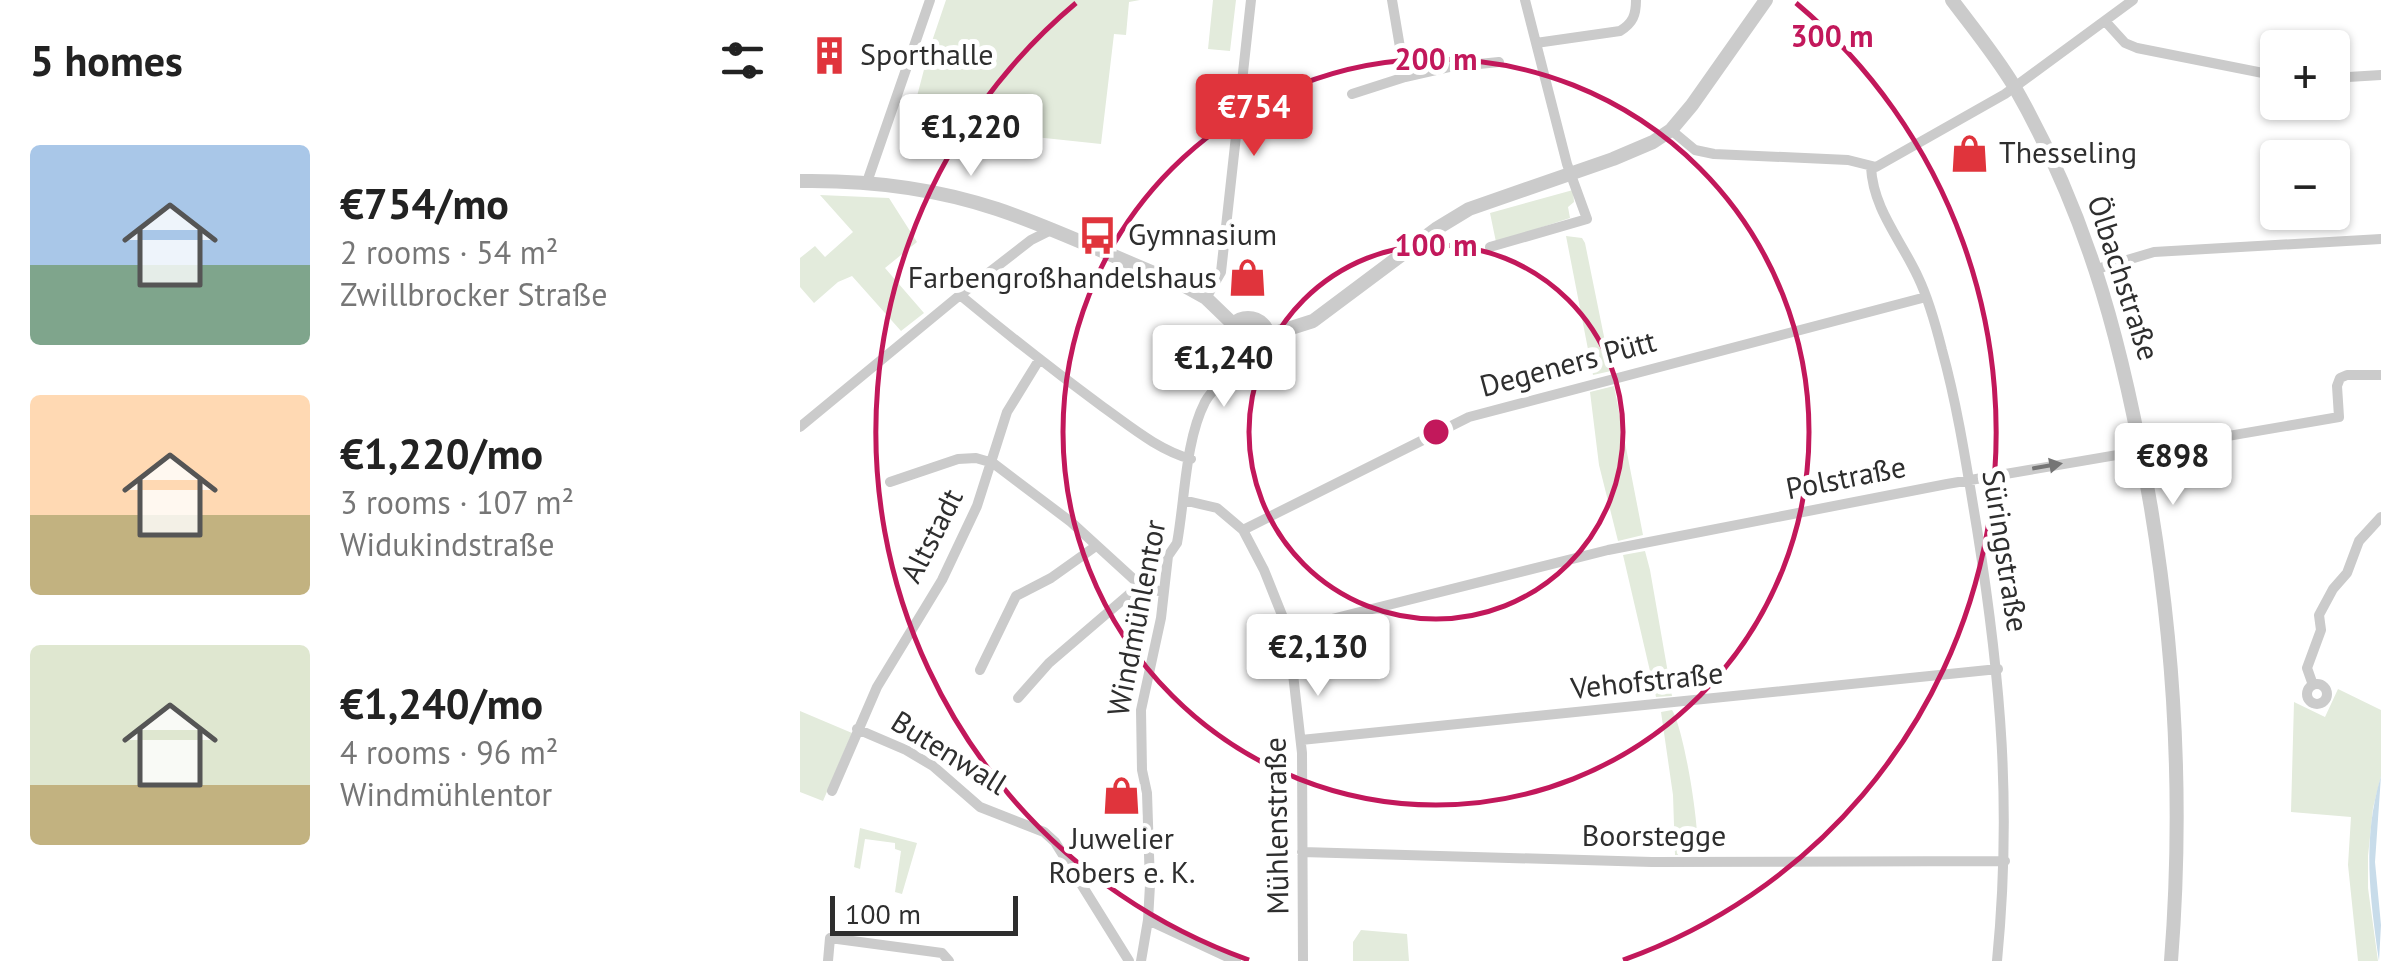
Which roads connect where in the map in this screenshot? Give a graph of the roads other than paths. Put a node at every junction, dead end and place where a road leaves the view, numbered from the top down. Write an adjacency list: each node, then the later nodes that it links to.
1 (930, 0): 22 (street)
2 (1251, 0): 29 (street)
3 (1392, 0): 15 (street)
4 (1524, 0): 10 (street)
5 (1636, 0): 10 (street)
6 (1766, 0): 18 (street)
7 (1952, 0): 16 (street, Ölbachstraße)
8 (2133, 0): 9 (street)
9 (2104, 21): 12 (street); 16 (street)
10 (1536, 42): 20 (street)
11 (1500, 62): 15 (street)
12 (2260, 73)
13 (2381, 75): 14 (street)
14 (2350, 77)
15 (1405, 78): 17 (street)
16 (2014, 87): 19 (street); 26 (street, Ölbachstraße)
17 (1352, 94)
18 (1671, 130): 19 (street); 20 (street)
19 (1871, 167): 28 (street, Süringstraße)
20 (1572, 173): 25 (street); 31 (street)
21 (800, 181): 22 (street)
22 (867, 182): 23 (street)
23 (1051, 230): 27 (street); 29 (street)
24 (2381, 240): 26 (street)
25 (1490, 247)
26 (2097, 269): 36 (street, Ölbachstraße)
27 (960, 295): 32 (street); 35 (street)
28 (1926, 297): 39 (street, Süringstraße); 43 (street, Degeners Pütt)
29 (1206, 298): 30 (street)
30 (1232, 324): 31 (street); 33 (street)
31 (1269, 335): 33 (street)
32 (1039, 360): 37 (street); 38 (street, Altstadt)
33 (1241, 360): 37 (street, Windmühlentor)
34 (2381, 375): 36 (street, Polstraße)
35 (800, 426)
36 (2133, 452): 39 (street, Polstraße, one-way to 36); 65 (street, Ölbachstraße)
37 (1191, 458): 41 (street, Windmühlentor)
38 (994, 463): 40 (street); 44 (street); 52 (street, Altstadt)
39 (1969, 480): 47 (street, Polstraße); 49 (street, Süringstraße)
40 (890, 482)
41 (1183, 500): 43 (street); 46 (street, Windmühlentor)
42 (2381, 516): 50 (street)
43 (1243, 530): 47 (street, Mühlenstraße)
44 (1096, 546): 45 (street); 48 (street)
45 (1140, 586): 46 (street); 51 (street)
46 (1162, 592): 57 (street, Windmühlentor)
47 (1288, 630): 53 (street, Mühlenstraße)
48 (980, 670)
49 (1998, 670): 53 (street, Vehofstraße); 56 (street, Süringstraße)
50 (2313, 685)
51 (1018, 698)
52 (857, 729): 54 (street, Butenwall); 60 (street, Butenwall)
53 (1301, 740): 55 (street, Mühlenstraße)
54 (832, 791)
55 (1302, 852): 56 (street, Boorstegge); 63 (street, Mühlenstraße)
56 (2004, 861): 64 (street, Süringstraße)
57 (1148, 920): 61 (street, Windmühlentor); 62 (street)
58 (828, 957): 59 (street)
59 (948, 958)
60 (1130, 961)
61 (1141, 961)
62 (1236, 961)
63 (1303, 961)
64 (1997, 961)
65 (2171, 961)

